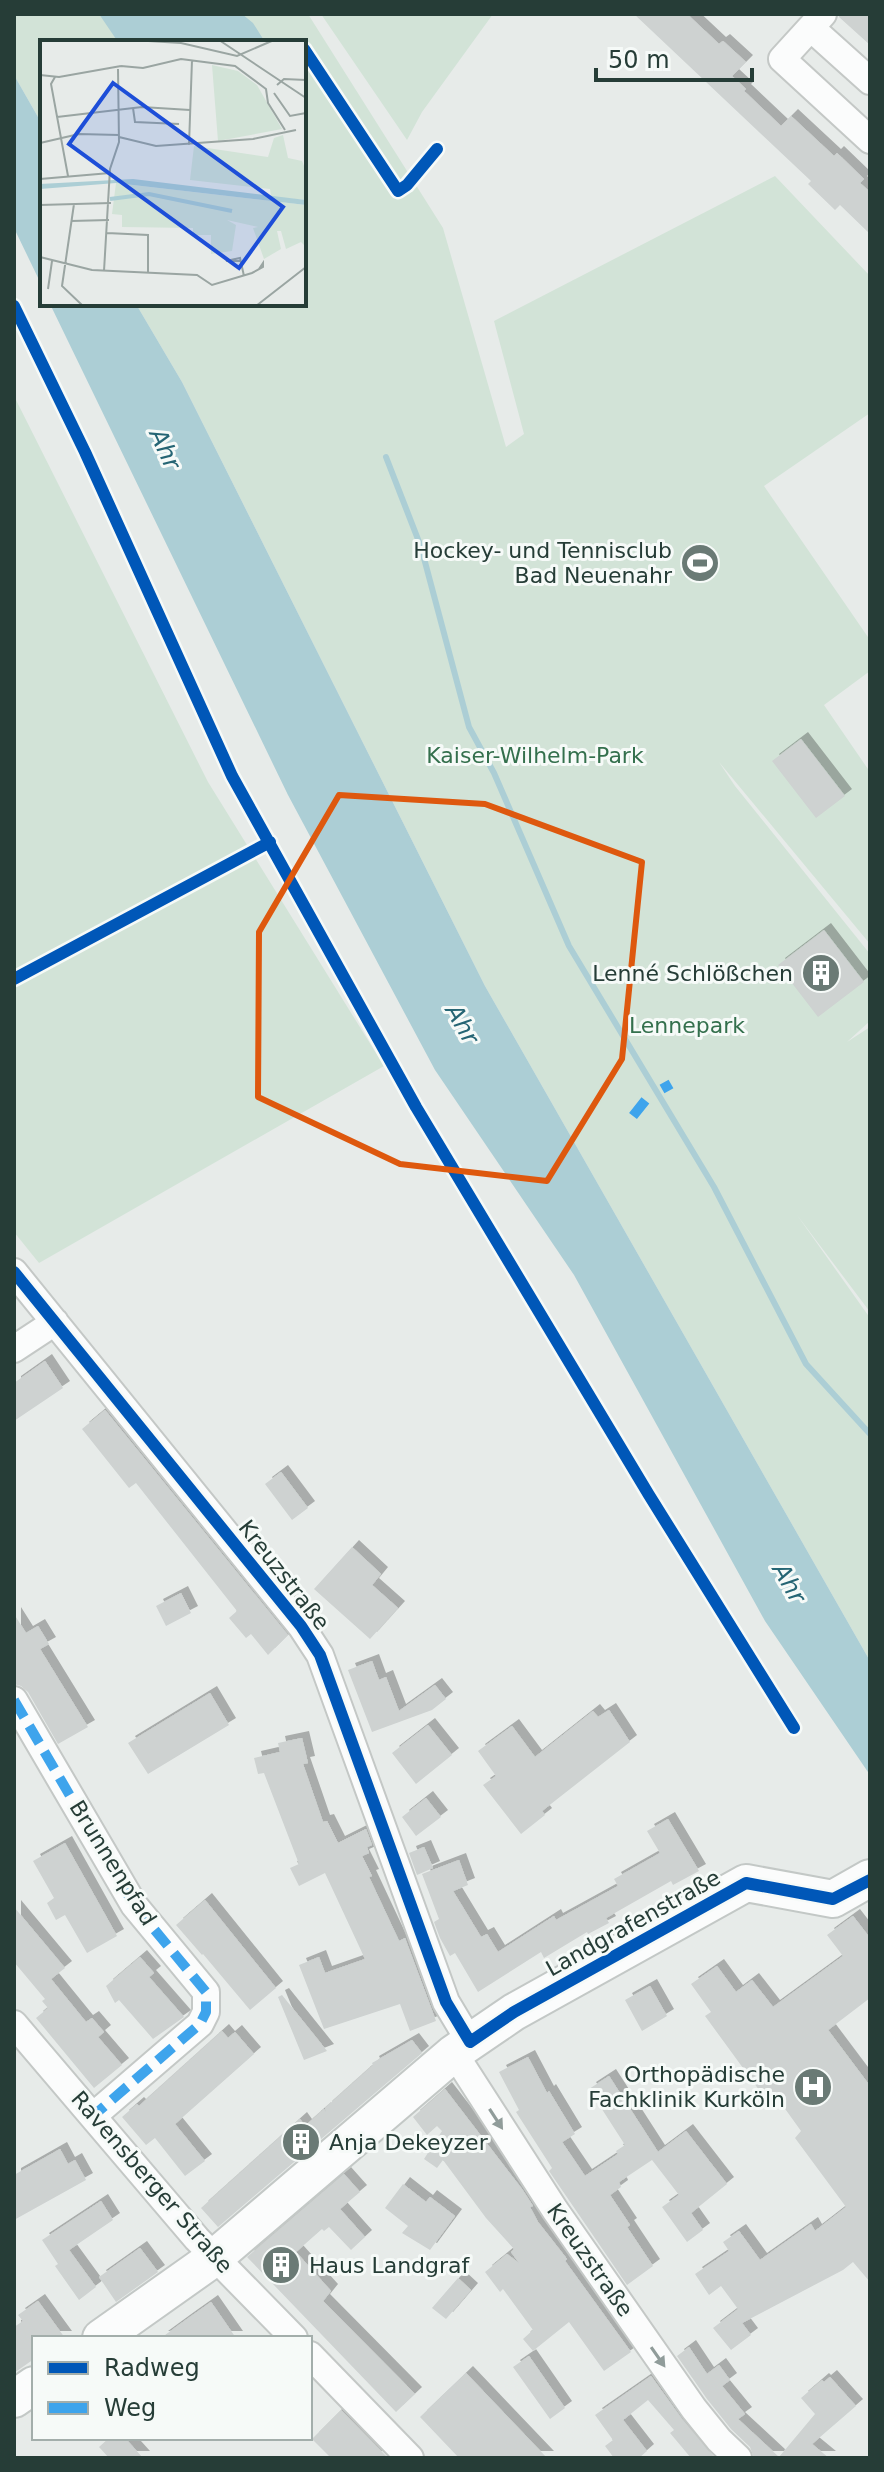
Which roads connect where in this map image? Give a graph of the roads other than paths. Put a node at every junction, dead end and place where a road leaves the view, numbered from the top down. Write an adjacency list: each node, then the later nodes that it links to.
1 (817, 21): 2 (street); 3 (street)
2 (870, 81)
3 (870, 140)
4 (14, 1272): 5 (street, Kreuzstraße)
5 (55, 1322): 6 (street); 10 (street, Kreuzstraße)
6 (14, 1349)
7 (14, 1700): 11 (street, Brunnenpfad)
8 (870, 1879): 10 (street, Landgrafenstraße)
9 (14, 2024): 11 (street, Ravensberger Straße)
10 (462, 2048): 12 (street, Landgrafenstraße); 19 (street, Kreuzstraße, one-way to 19)
11 (93, 2116): 12 (street, Ravensberger Straße)
12 (214, 2258): 13 (street, Landgrafenstraße); 14 (street, Ravensberger Straße)
13 (104, 2336)
14 (292, 2336)
15 (312, 2357): 18 (street)
16 (32, 2386): 17 (street)
17 (14, 2399)
18 (410, 2458)
19 (738, 2458)

